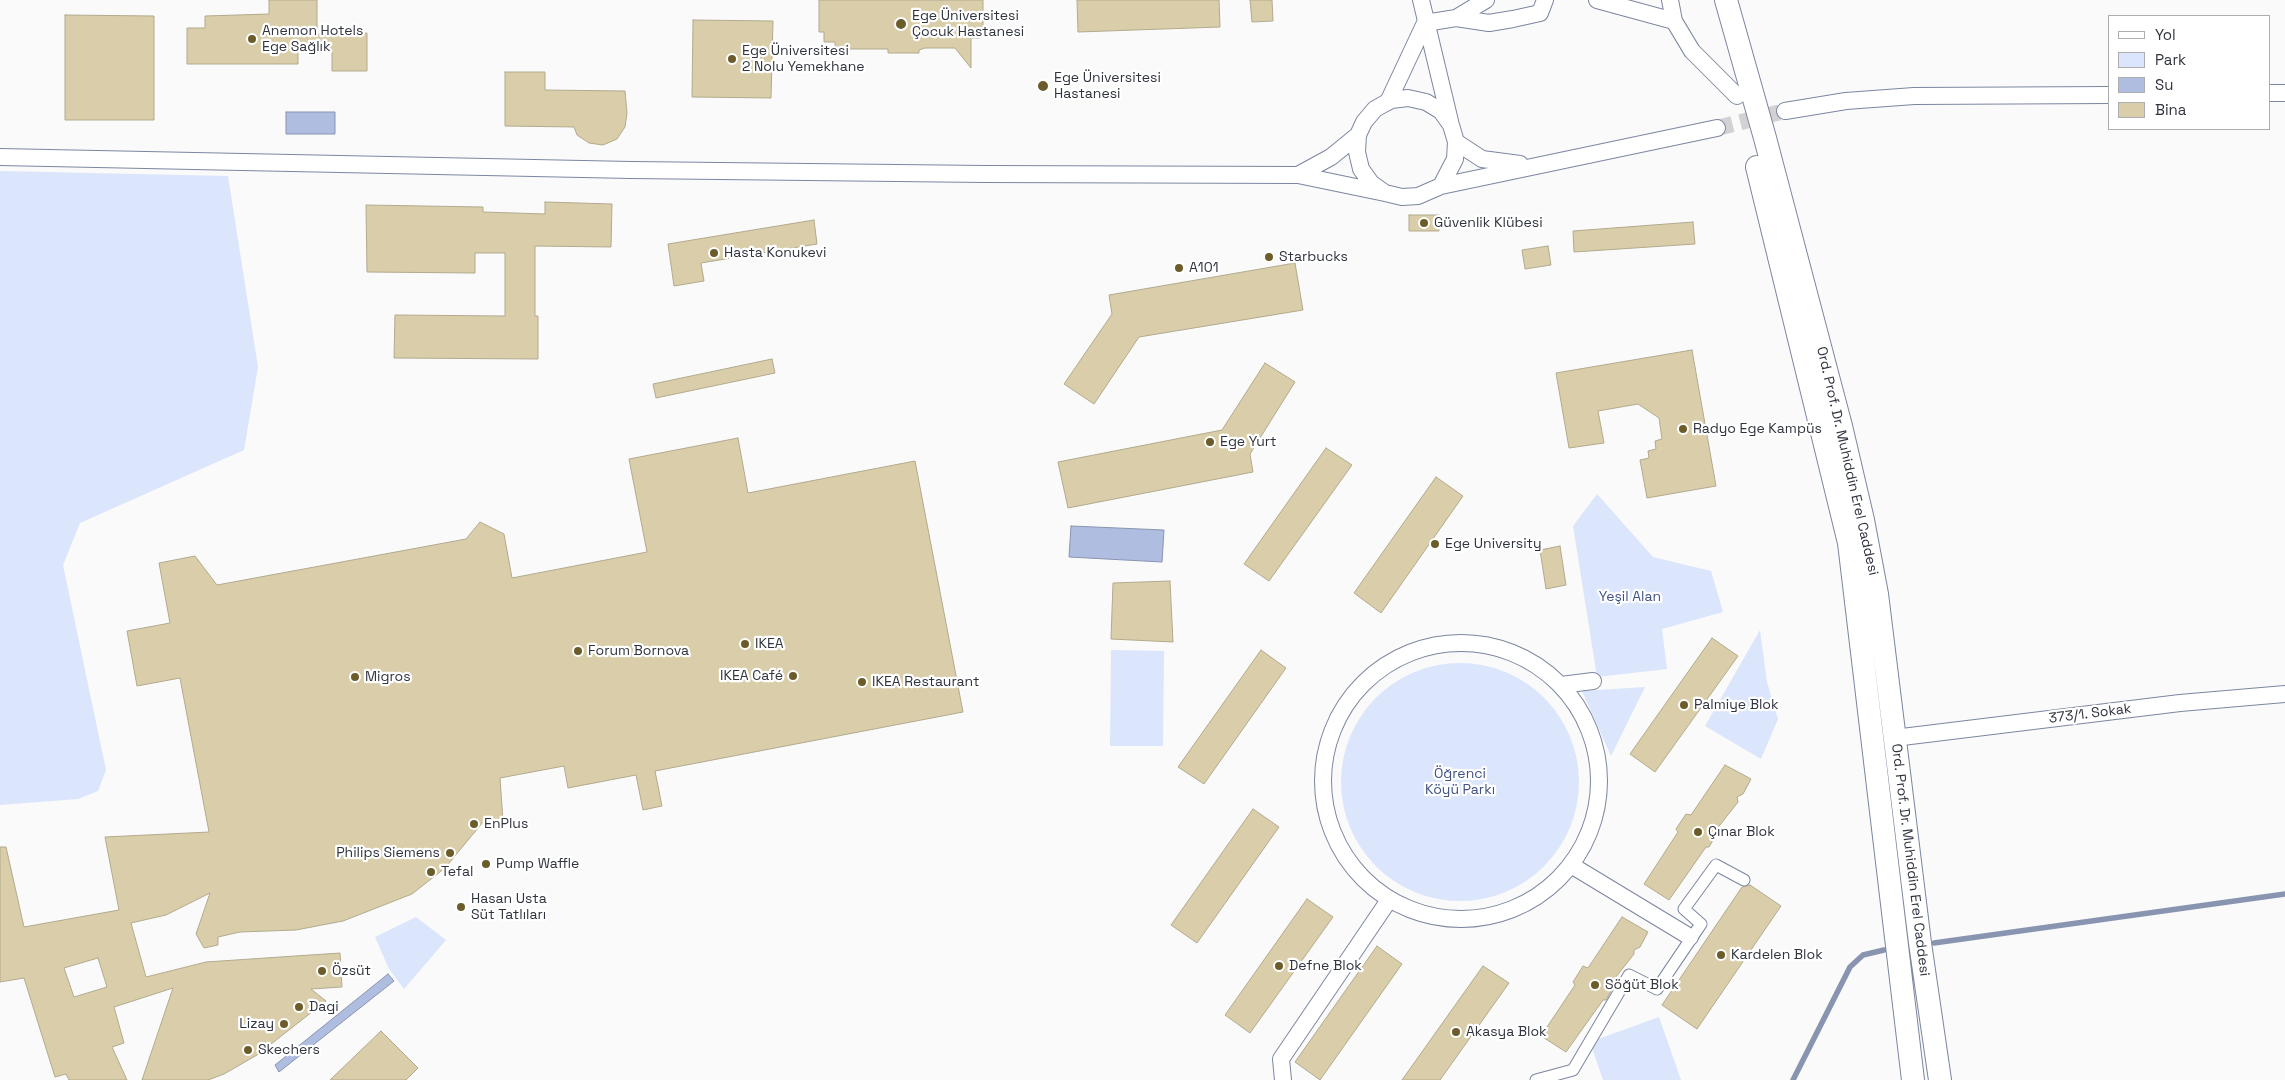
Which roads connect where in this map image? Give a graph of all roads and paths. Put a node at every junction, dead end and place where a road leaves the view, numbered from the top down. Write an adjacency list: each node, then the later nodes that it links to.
1 (1421, 0): 10 (street)
2 (1486, 0): 8 (street)
3 (1545, 0): 8 (street)
4 (1597, 0): 9 (street)
5 (1670, 0): 9 (street)
6 (1711, 0): 14 (main road, Ord. Prof. Dr. Muhiddin Erel Caddesi)
7 (1726, 0): 29 (main road, Ord. Prof. Dr. Muhiddin Erel Caddesi)
8 (1456, 18): 10 (street)
9 (1674, 21): 14 (street)
10 (1426, 23): 15 (street); 17 (street)
11 (2285, 92): 12 (street)
12 (2270, 93)
13 (2108, 95): 16 (street)
14 (1737, 96): 36 (main road, Ord. Prof. Dr. Muhiddin Erel Caddesi)
15 (1388, 102): 17 (street); 19 (street)
16 (1785, 112)
17 (1451, 125): 20 (street)
18 (1717, 128): 22 (street)
19 (1358, 135): 23 (street); 25 (street)
20 (1456, 142): 22 (street); 24 (street)
21 (0, 156): 23 (street)
22 (1530, 166): 24 (street)
23 (1298, 175): 25 (street)
24 (1441, 186): 25 (street)
25 (1385, 193)
26 (1593, 681): 27 (street)
27 (1560, 685): 30 (street); 32 (street)
28 (2285, 694): 29 (street, 373/1. Sokak)
29 (1894, 738): 37 (main road, Ord. Prof. Dr. Muhiddin Erel Caddesi)
30 (1571, 866): 32 (street); 33 (street)
31 (1744, 880): 33 (street)
32 (1389, 900): 34 (street)
33 (1690, 937): 35 (street)
34 (1283, 1080)
35 (1536, 1080)
36 (1913, 1080)
37 (1940, 1080)

